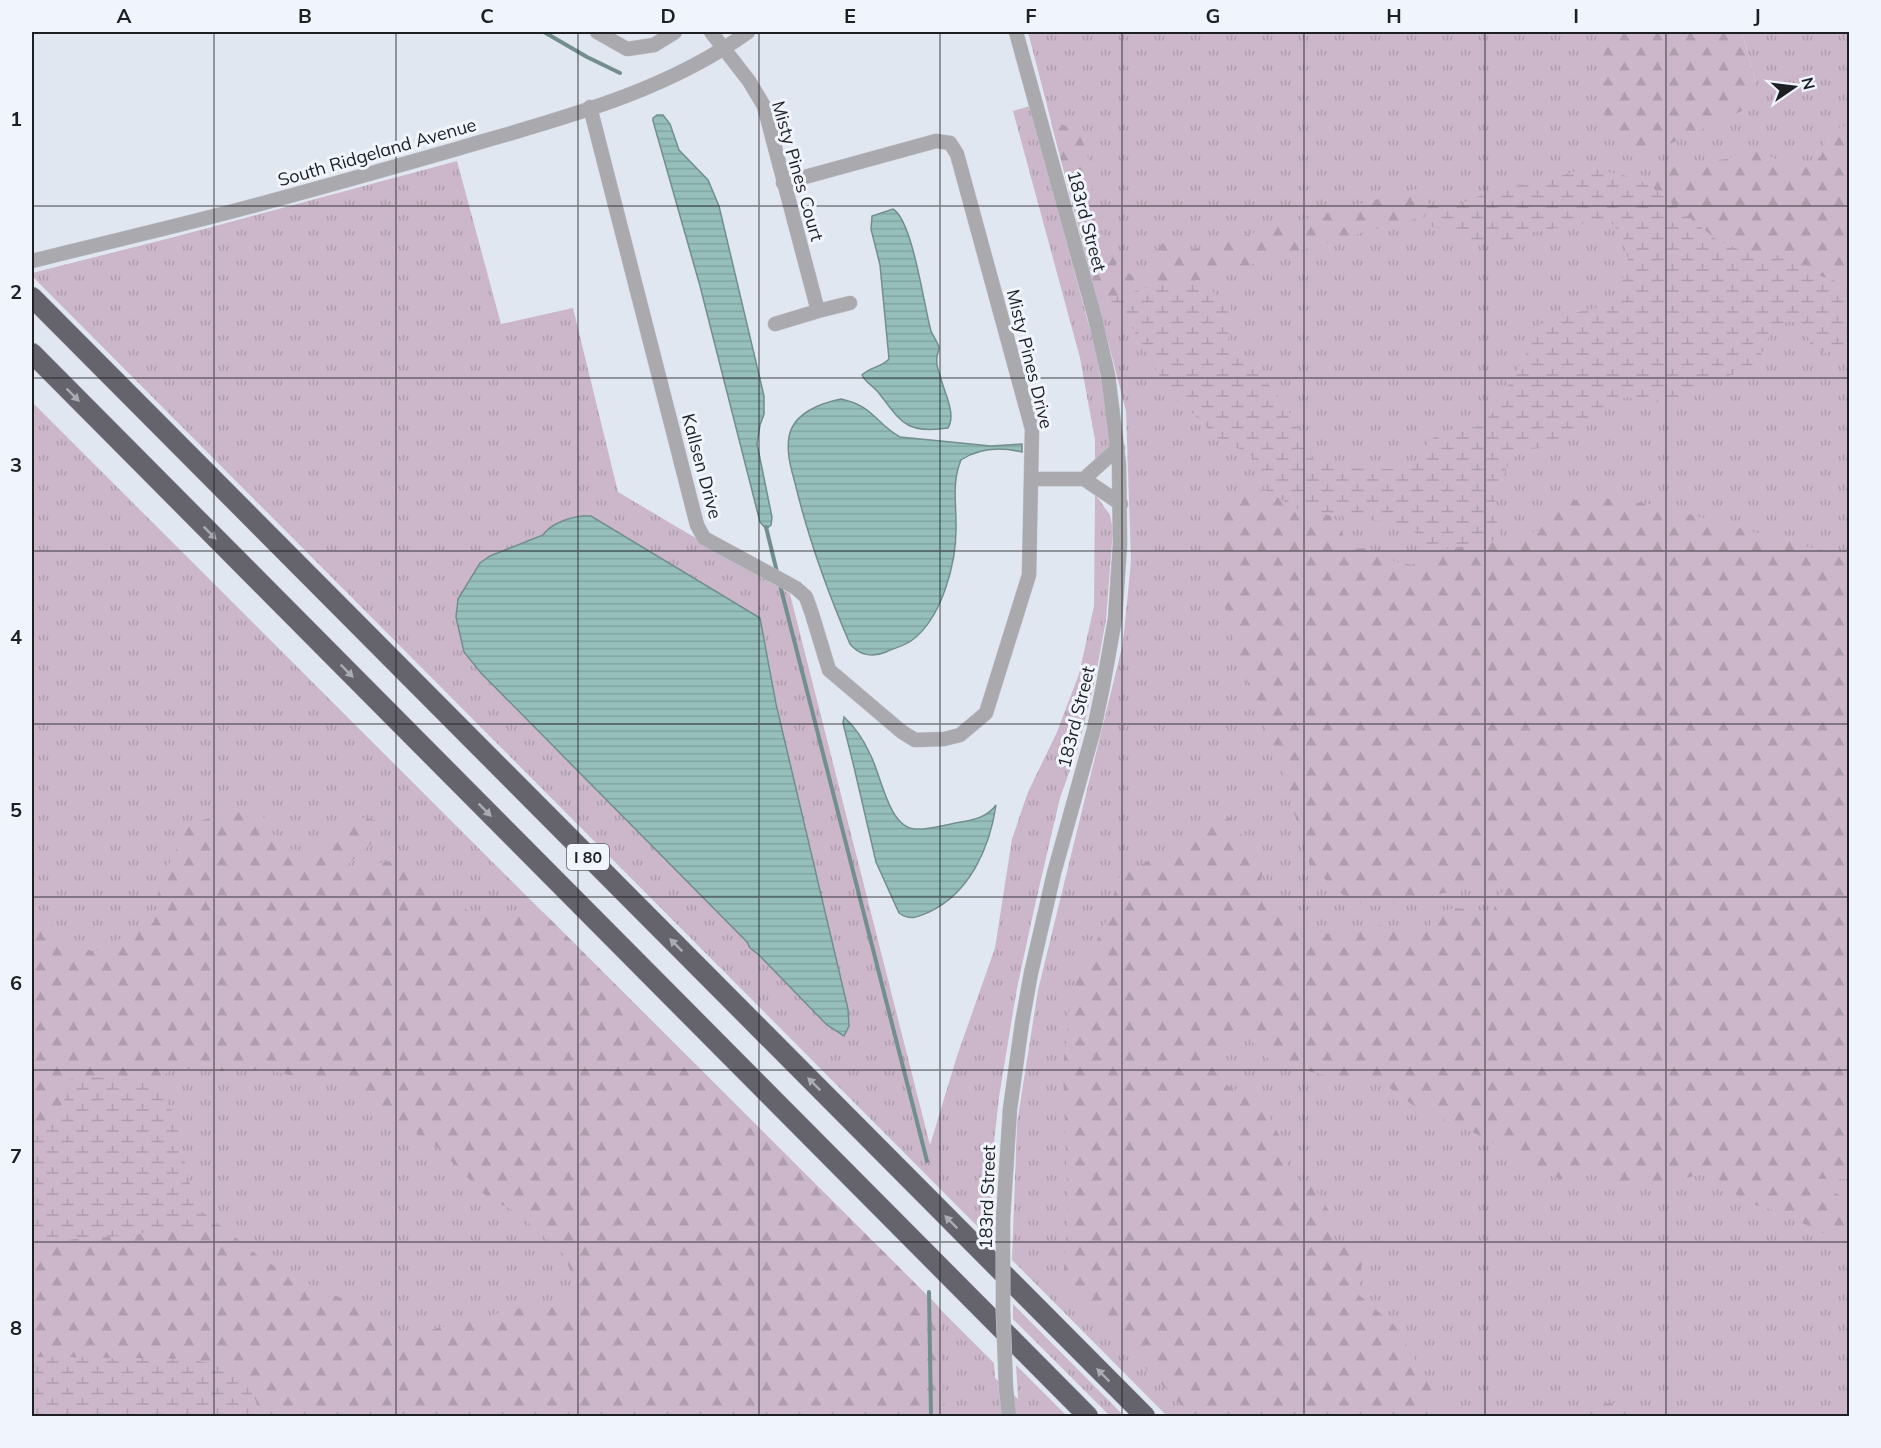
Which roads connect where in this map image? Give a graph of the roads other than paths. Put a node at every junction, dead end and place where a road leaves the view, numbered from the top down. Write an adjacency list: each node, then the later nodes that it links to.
1 (597, 32): 2 (street)
2 (675, 32)
3 (711, 32): 6 (street, Misty Pines Court)
4 (748, 32): 6 (street, South Ridgeland Avenue)
5 (1016, 32): 15 (street, 183rd Street)
6 (723, 50): 7 (street, South Ridgeland Avenue); 8 (street, Misty Pines Court)
7 (590, 107): 9 (street, South Ridgeland Avenue); 19 (street, Kallsen Drive)
8 (783, 183): 12 (street, Misty Pines Court); 16 (street, Misty Pines Drive)
9 (32, 261)
10 (32, 297): 22 (highway, I 80, one-way to 10)
11 (850, 303): 12 (street)
12 (818, 311): 13 (street)
13 (775, 324)
14 (32, 353): 21 (highway, I 80, one-way to 21)
15 (1118, 448): 17 (street); 18 (street, 183rd Street)
16 (1031, 479): 17 (street); 19 (street, Misty Pines Drive)
17 (1083, 479): 18 (street)
18 (1121, 504): 20 (street, 183rd Street, bridge)
19 (915, 740)
20 (1009, 1416)
21 (1088, 1416)
22 (1145, 1416)

